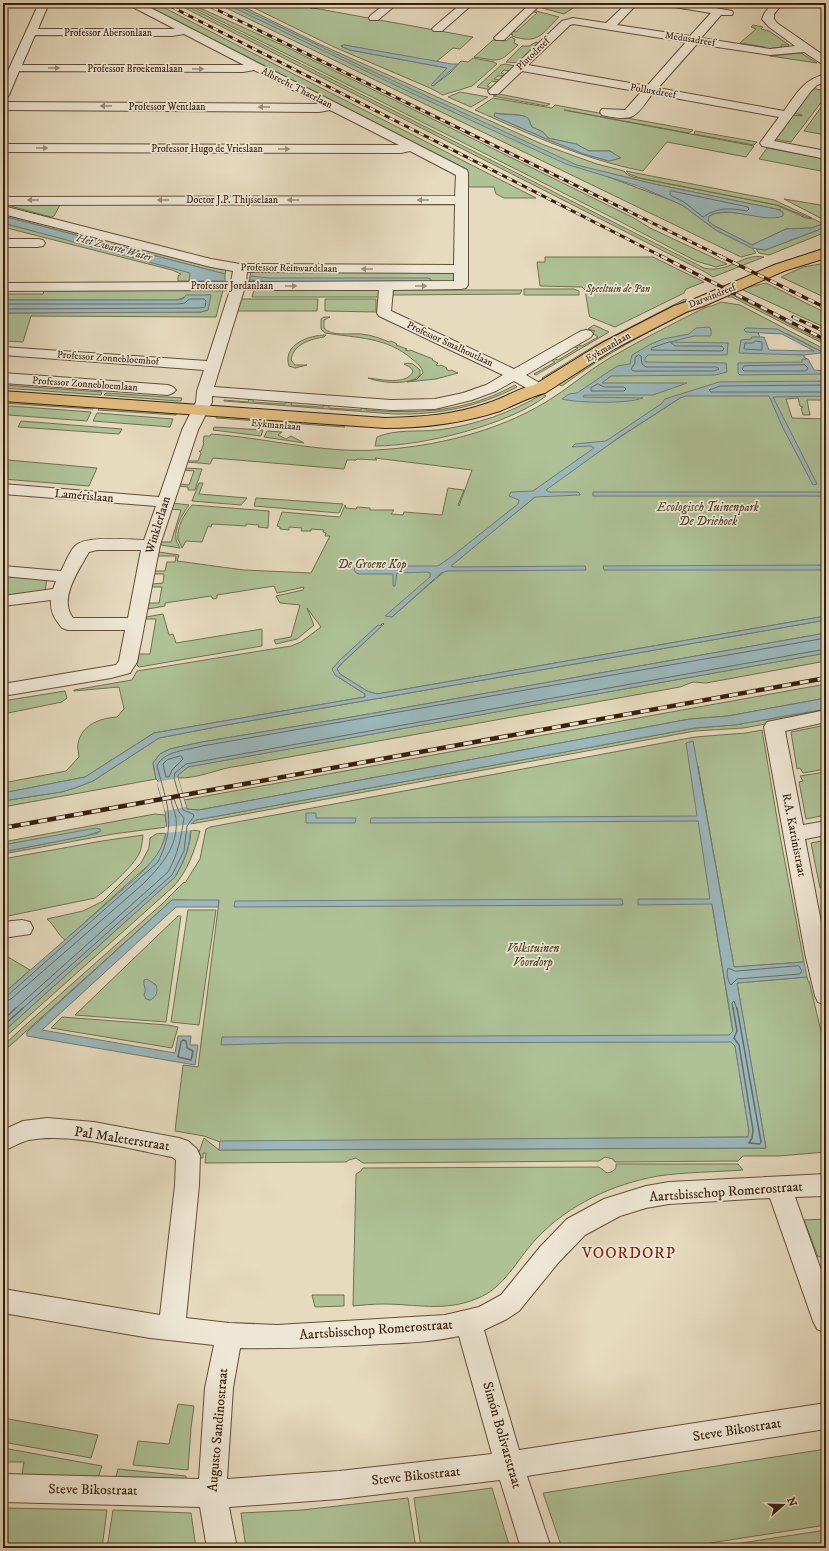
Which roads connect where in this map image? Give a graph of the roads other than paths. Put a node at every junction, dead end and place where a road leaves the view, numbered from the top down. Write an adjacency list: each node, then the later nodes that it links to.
1 (44, 3): 14 (street)
2 (133, 3): 13 (street, Albrecht Thaerlaan)
3 (393, 3): 9 (street)
4 (469, 3): 12 (street)
5 (537, 3): 15 (street)
6 (633, 3): 11 (street)
7 (668, 3): 16 (street)
8 (778, 3): 17 (street)
9 (374, 18)
10 (573, 21): 11 (street, Medusadreef); 22 (street, Plutodreef)
11 (609, 26): 16 (street, Medusadreef)
12 (438, 29)
13 (185, 30): 14 (street, Professor Abersonlaan); 21 (street, Albrecht Thaerlaan)
14 (31, 32): 19 (street)
15 (500, 38)
16 (693, 40): 17 (street, Medusadreef); 25 (street)
17 (806, 48): 20 (street)
18 (9, 51): 19 (street)
19 (22, 51): 23 (street)
20 (826, 62)
21 (255, 66): 23 (street, Professor Broekemalaan, one-way to 21); 29 (street, Albrecht Thaerlaan)
22 (519, 67): 25 (street, Polluxdreef); 27 (street, Plutodreef)
23 (15, 68): 26 (street)
24 (826, 78): 31 (street)
25 (650, 90): 30 (street); 31 (street, Polluxdreef)
26 (4, 91)
27 (494, 91)
28 (3, 106): 29 (street, Professor Wentlaan, one-way to 28)
29 (331, 106): 32 (street, Albrecht Thaerlaan)
30 (606, 112)
31 (787, 115): 34 (street)
32 (411, 147): 33 (street, Professor Hugo de Vrieslaan, one-way to 32); 36 (street, Albrecht Thaerlaan)
33 (3, 148)
34 (826, 155)
35 (70, 200): 36 (street, Doctor J.P. Thijsselaan, one-way to 35); 37 (street, Doctor J.P. Thijsselaan, one-way to 37); 39 (street)
36 (462, 200): 45 (street)
37 (3, 201)
38 (3, 210): 39 (street, Professor Reinwardtlaan)
39 (53, 222): 44 (street, Professor Reinwardtlaan)
40 (3, 243): 41 (street)
41 (38, 243)
42 (826, 244): 49 (main road, Darwindreef)
43 (826, 253): 49 (main road, Darwindreef)
44 (240, 268): 45 (street, Professor Reinwardtlaan, one-way to 44); 46 (street, Winklerlaan)
45 (462, 269): 47 (street, Professor Jordanlaan, one-way to 45)
46 (231, 286): 47 (street, Professor Jordanlaan, one-way to 47); 48 (street, Professor Jordanlaan); 52 (street, Winklerlaan)
47 (386, 286): 53 (street, Professor Smalhoutlaan)
48 (3, 287)
49 (680, 309): 55 (main road, Eykmanlaan)
50 (586, 334): 53 (street, Eykmanlaan)
51 (3, 351): 52 (street, Professor Zonnebloemhof)
52 (213, 366): 57 (street, Winklerlaan)
53 (515, 375): 55 (street, Professor Smalhoutlaan); 57 (street, Eykmanlaan)
54 (3, 378): 56 (street, Professor Zonnebloemlaan)
55 (540, 389): 60 (main road, Eykmanlaan)
56 (168, 390)
57 (205, 391): 60 (street, Winklerlaan)
58 (3, 396): 60 (main road, Eykmanlaan)
59 (3, 405): 60 (main road, Eykmanlaan)
60 (197, 415): 62 (street, Winklerlaan)
61 (3, 489): 62 (street, Lamérislaan)
62 (164, 502): 63 (street, Winklerlaan)
63 (151, 545): 65 (street); 67 (street, Winklerlaan)
64 (3, 571): 65 (street)
65 (63, 585): 66 (street); 67 (street)
66 (3, 601)
67 (135, 624): 68 (street, Winklerlaan)
68 (3, 690)
69 (826, 716): 71 (street, R.A. Kartinistraat)
70 (826, 828): 71 (street)
71 (793, 834): 72 (street, R.A. Kartinistraat)
72 (821, 952): 73 (street, R.A. Kartinistraat)
73 (825, 987)
74 (3, 1141): 80 (street, Pal Maleterstraat)
75 (826, 1185): 76 (street, Aartsbisschop Romerostraat)
76 (779, 1187): 78 (street); 79 (street, Aartsbisschop Romerostraat)
77 (3, 1301): 80 (street, Aartsbisschop Romerostraat)
78 (826, 1321)
79 (468, 1322): 81 (street, Aartsbisschop Romerostraat); 83 (street, Simón Bolivarstraat)
80 (172, 1328): 81 (street, Aartsbisschop Romerostraat)
81 (229, 1335): 85 (street, Augusto Sandinostraat)
82 (826, 1416): 83 (street, Steve Bikostraat)
83 (509, 1465): 85 (street, Steve Bikostraat); 87 (street, Simón Bolivarstraat)
84 (3, 1488): 85 (street, Steve Bikostraat)
85 (212, 1492): 86 (street, Augusto Sandinostraat)
86 (222, 1548)
87 (536, 1548)

